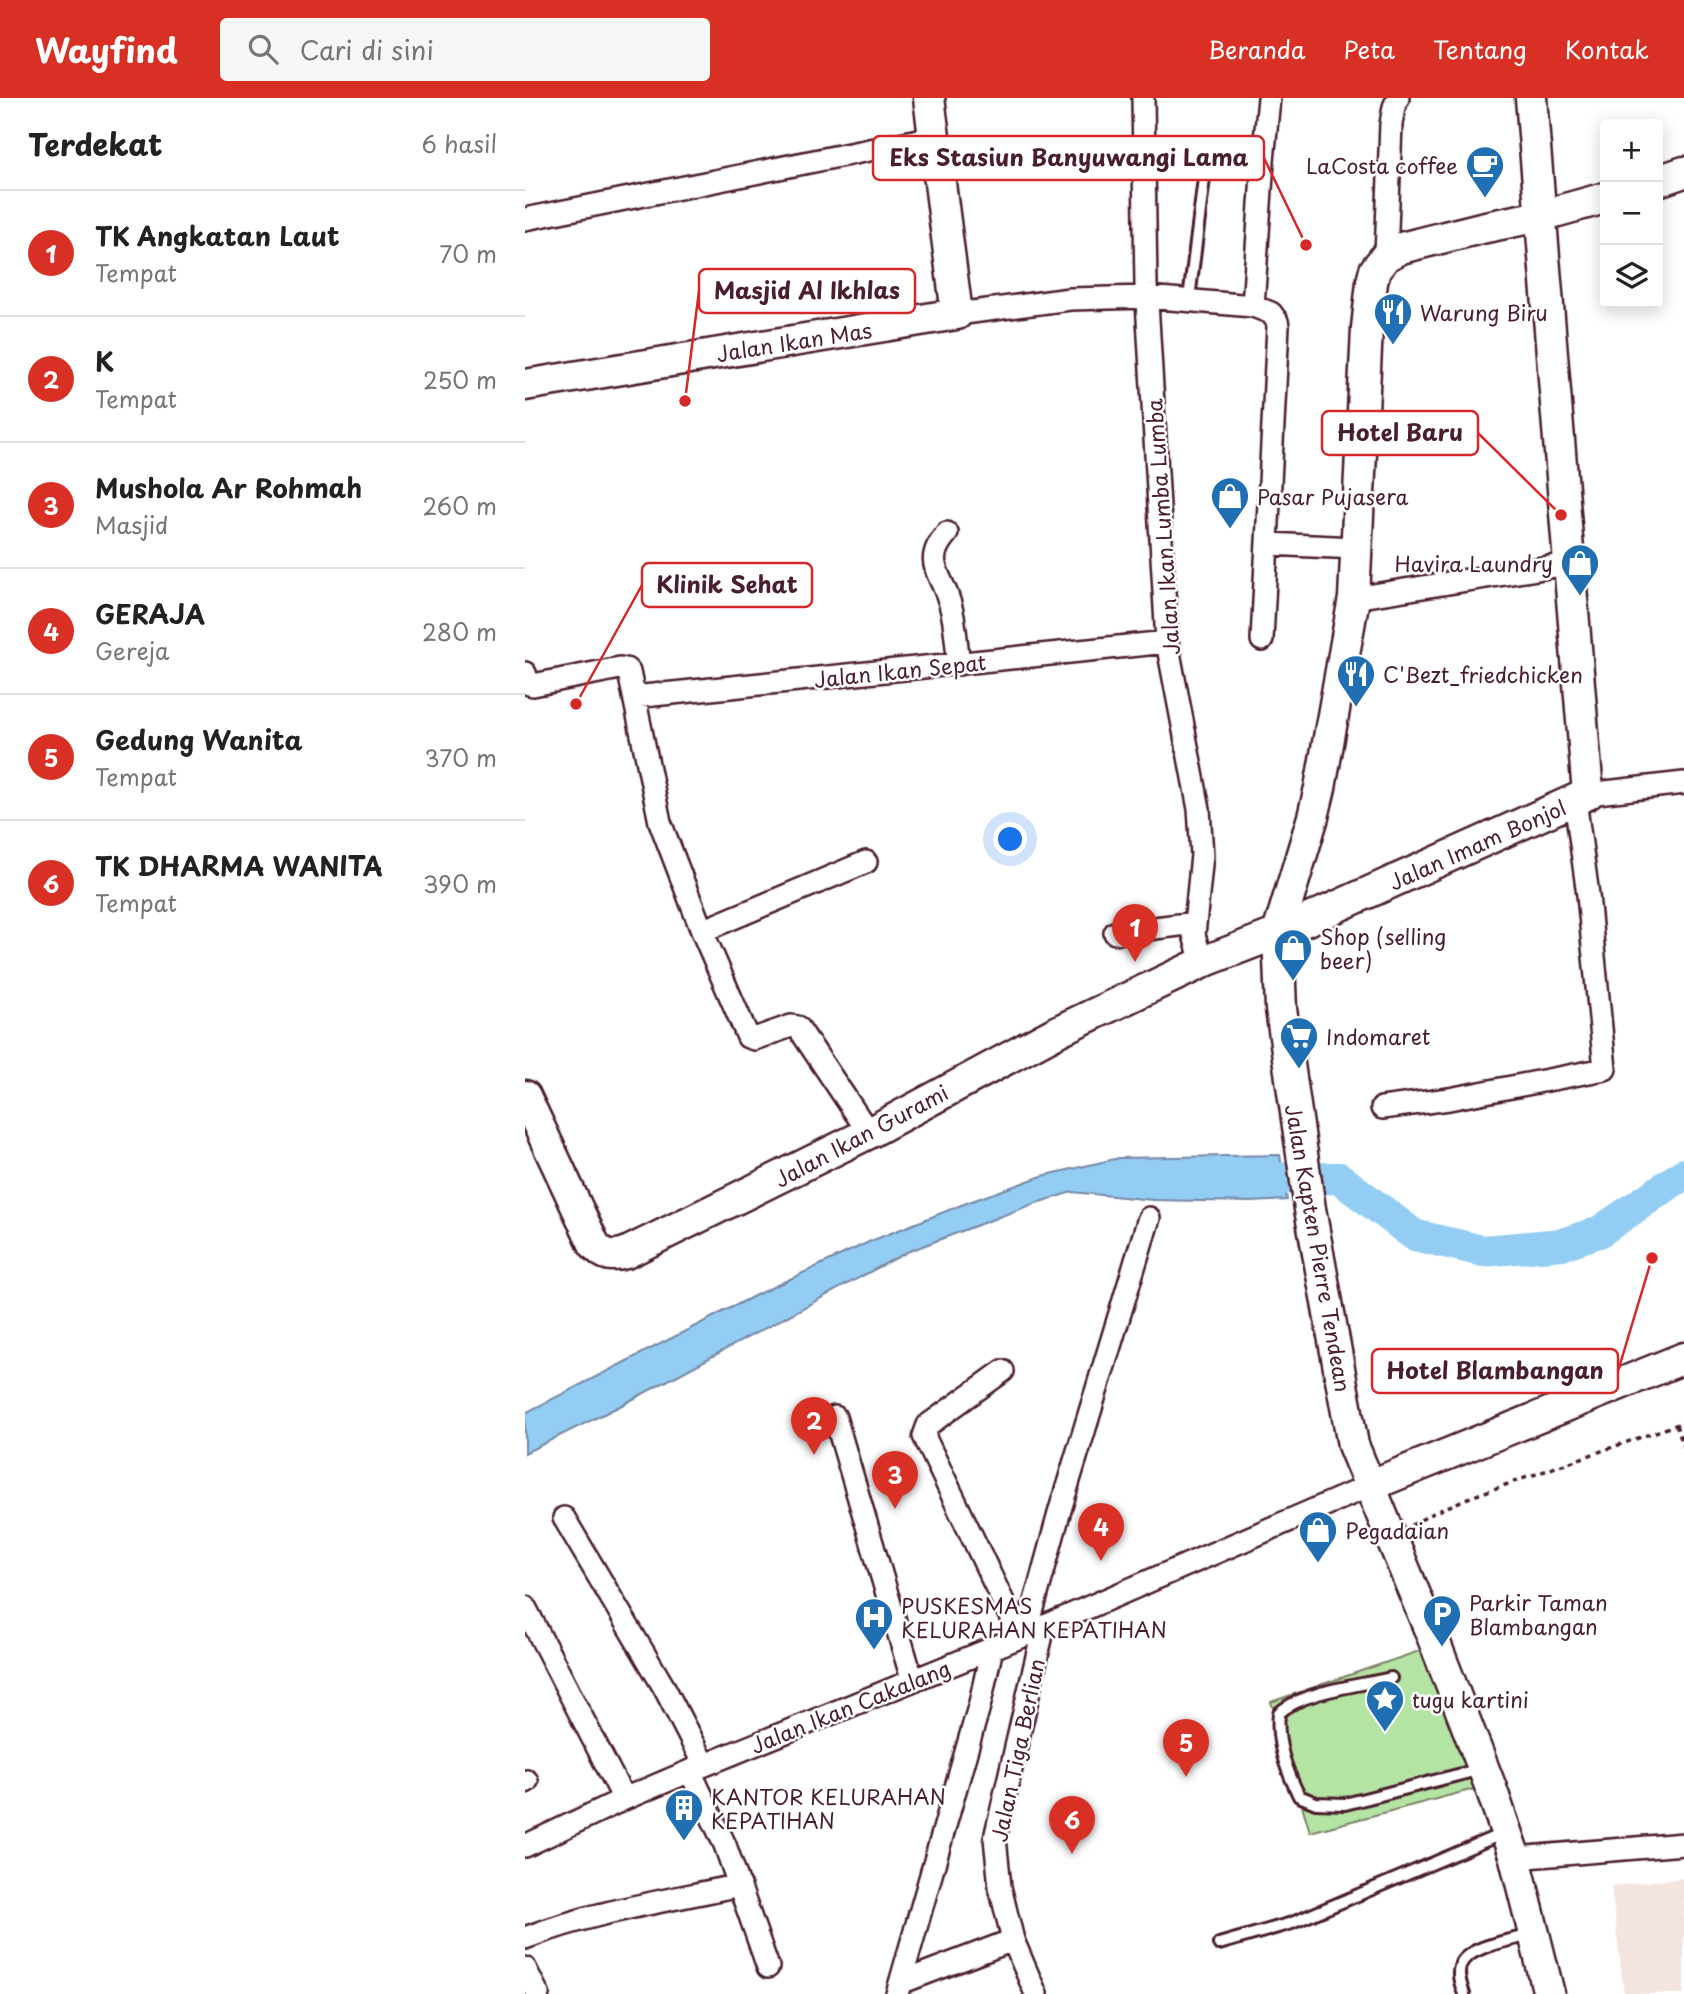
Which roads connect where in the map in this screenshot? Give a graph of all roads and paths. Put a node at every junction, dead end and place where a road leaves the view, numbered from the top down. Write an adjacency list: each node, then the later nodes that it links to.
1 (929, 98): 6 (main road)
2 (1143, 98): 14 (street, Jalan Ikan Lumba Lumba)
3 (1269, 98): 7 (street)
4 (1398, 98): 13 (street)
5 (1531, 98): 11 (main road)
6 (934, 138): 12 (street); 17 (main road)
7 (1262, 161): 15 (lane); 16 (street)
8 (1684, 172): 9 (main road)
9 (1663, 179)
10 (1600, 199): 11 (main road)
11 (1540, 216): 13 (main road); 22 (main road)
12 (525, 219)
13 (1386, 256): 21 (main road, Jalan Kapten Pierre Tendean)
14 (1147, 297): 15 (street, Jalan Ikan Mas); 17 (street, Jalan Ikan Mas); 25 (street, Jalan Ikan Lumba Lumba)
15 (1189, 299): 16 (street, Jalan Ikan Mas)
16 (1253, 306): 20 (street)
17 (957, 314): 18 (main road, Jalan Ikan Mas)
18 (525, 385)
19 (947, 533): 26 (street)
20 (1267, 544): 21 (street); 24 (street)
21 (1357, 548): 23 (main road, Jalan Kapten Pierre Tendean)
22 (1568, 564): 23 (street); 30 (main road)
23 (1354, 598): 35 (main road, Jalan Kapten Pierre Tendean)
24 (1262, 640)
25 (1167, 642): 26 (street, Jalan Ikan Sepat); 32 (street, Jalan Ikan Lumba Lumba)
26 (959, 664): 28 (street, Jalan Ikan Sepat)
27 (525, 673): 28 (street)
28 (633, 697): 33 (street)
29 (1684, 783): 30 (street, Jalan Imam Bonjol)
30 (1582, 797): 35 (main road, Jalan Imam Bonjol); 38 (street)
31 (866, 862): 33 (street)
32 (1195, 923): 34 (street); 36 (street, Jalan Ikan Lumba Lumba)
33 (702, 931): 39 (street)
34 (1115, 933)
35 (1278, 933): 36 (main road, Jalan Ikan Gurami); 47 (main road, Jalan Kapten Pierre Tendean)
36 (1208, 960): 39 (main road, Jalan Ikan Gurami)
37 (527, 1105): 39 (main road, Jalan Ikan Gurami)
38 (1383, 1108)
39 (869, 1133)
40 (1149, 1218): 51 (street, Jalan Tiga Berlian)
41 (1684, 1358): 47 (main road)
42 (1003, 1371): 51 (street)
43 (835, 1417): 54 (street)
44 (1684, 1422): 45 (path)
45 (1676, 1425): 46 (path); 49 (path)
46 (1684, 1447)
47 (1369, 1486): 49 (main road, Jalan Kapten Pierre Tendean); 51 (street, Jalan Ikan Cakalang)
48 (564, 1518): 55 (street)
49 (1391, 1537): 56 (main road, Jalan Kapten Pierre Tendean)
50 (525, 1607): 57 (street)
51 (1030, 1632): 52 (street, Jalan Ikan Cakalang); 64 (street, Jalan Tiga Berlian)
52 (992, 1648): 54 (street, Jalan Ikan Cakalang); 68 (street)
53 (1391, 1678): 56 (lane)
54 (912, 1679): 55 (street, Jalan Ikan Cakalang)
55 (697, 1768): 57 (street, Jalan Ikan Cakalang); 61 (street)
56 (1483, 1768): 59 (main road, Jalan Kapten Pierre Tendean)
57 (624, 1799): 60 (street, Jalan Ikan Cakalang)
58 (1684, 1844): 59 (street)
59 (1511, 1845): 62 (main road, Jalan Kapten Pierre Tendean); 65 (lane)
60 (525, 1846)
61 (740, 1885): 63 (street); 66 (street)
62 (1535, 1934): 71 (lane); 72 (main road, Jalan Kapten Pierre Tendean)
63 (525, 1938)
64 (1013, 1940): 68 (street); 70 (street, Jalan Tiga Berlian)
65 (1219, 1944)
66 (768, 1967)
67 (525, 1968): 69 (street)
68 (898, 1989)
69 (538, 1994)
70 (1036, 1994)
71 (1464, 1994)
72 (1549, 1994)

